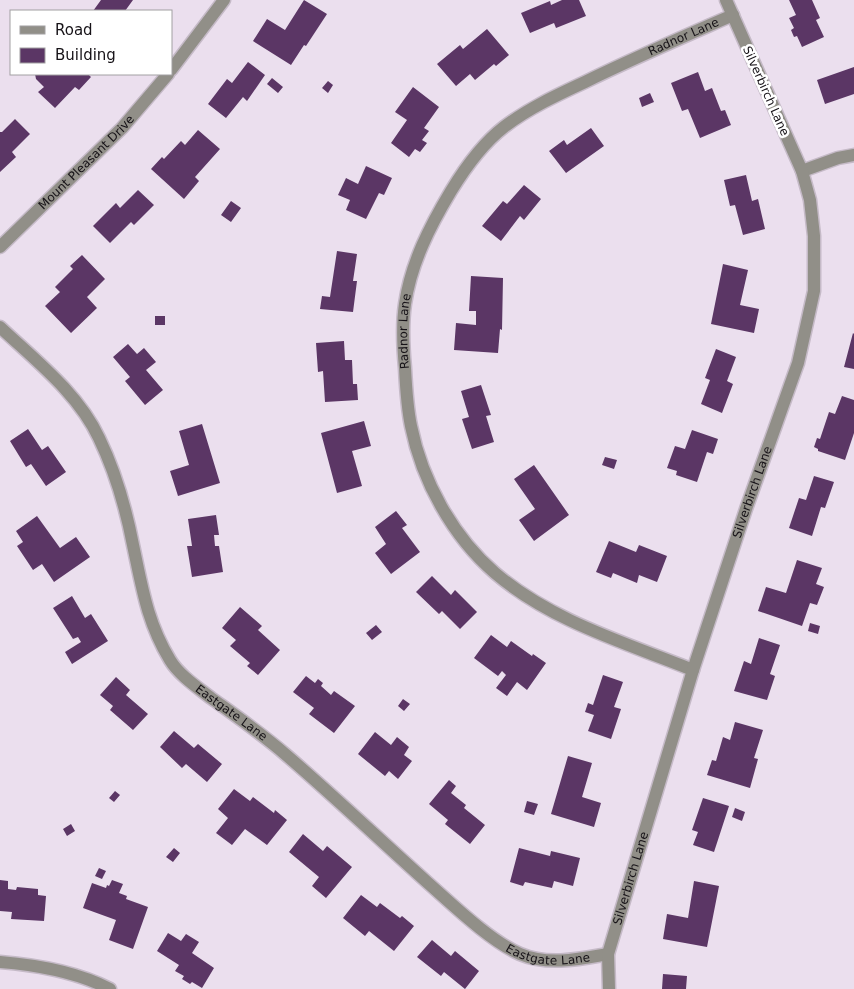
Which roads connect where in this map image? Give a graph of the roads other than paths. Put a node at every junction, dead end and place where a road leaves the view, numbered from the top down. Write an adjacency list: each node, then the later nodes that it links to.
1 (224, 0): 4 (street)
2 (726, 0): 3 (street, Silverbirch Lane)
3 (733, 15): 7 (street, Silverbirch Lane); 10 (street, Radnor Lane)
4 (172, 69)
5 (167, 75): 8 (street, Mount Pleasant Drive)
6 (854, 155): 7 (street)
7 (802, 171): 10 (street, Silverbirch Lane)
8 (0, 247)
9 (0, 327): 11 (street, Eastgate Lane)
10 (693, 670): 11 (street, Silverbirch Lane)
11 (608, 954): 14 (street, Silverbirch Lane)
12 (0, 962): 13 (street)
13 (110, 989)
14 (609, 989)

